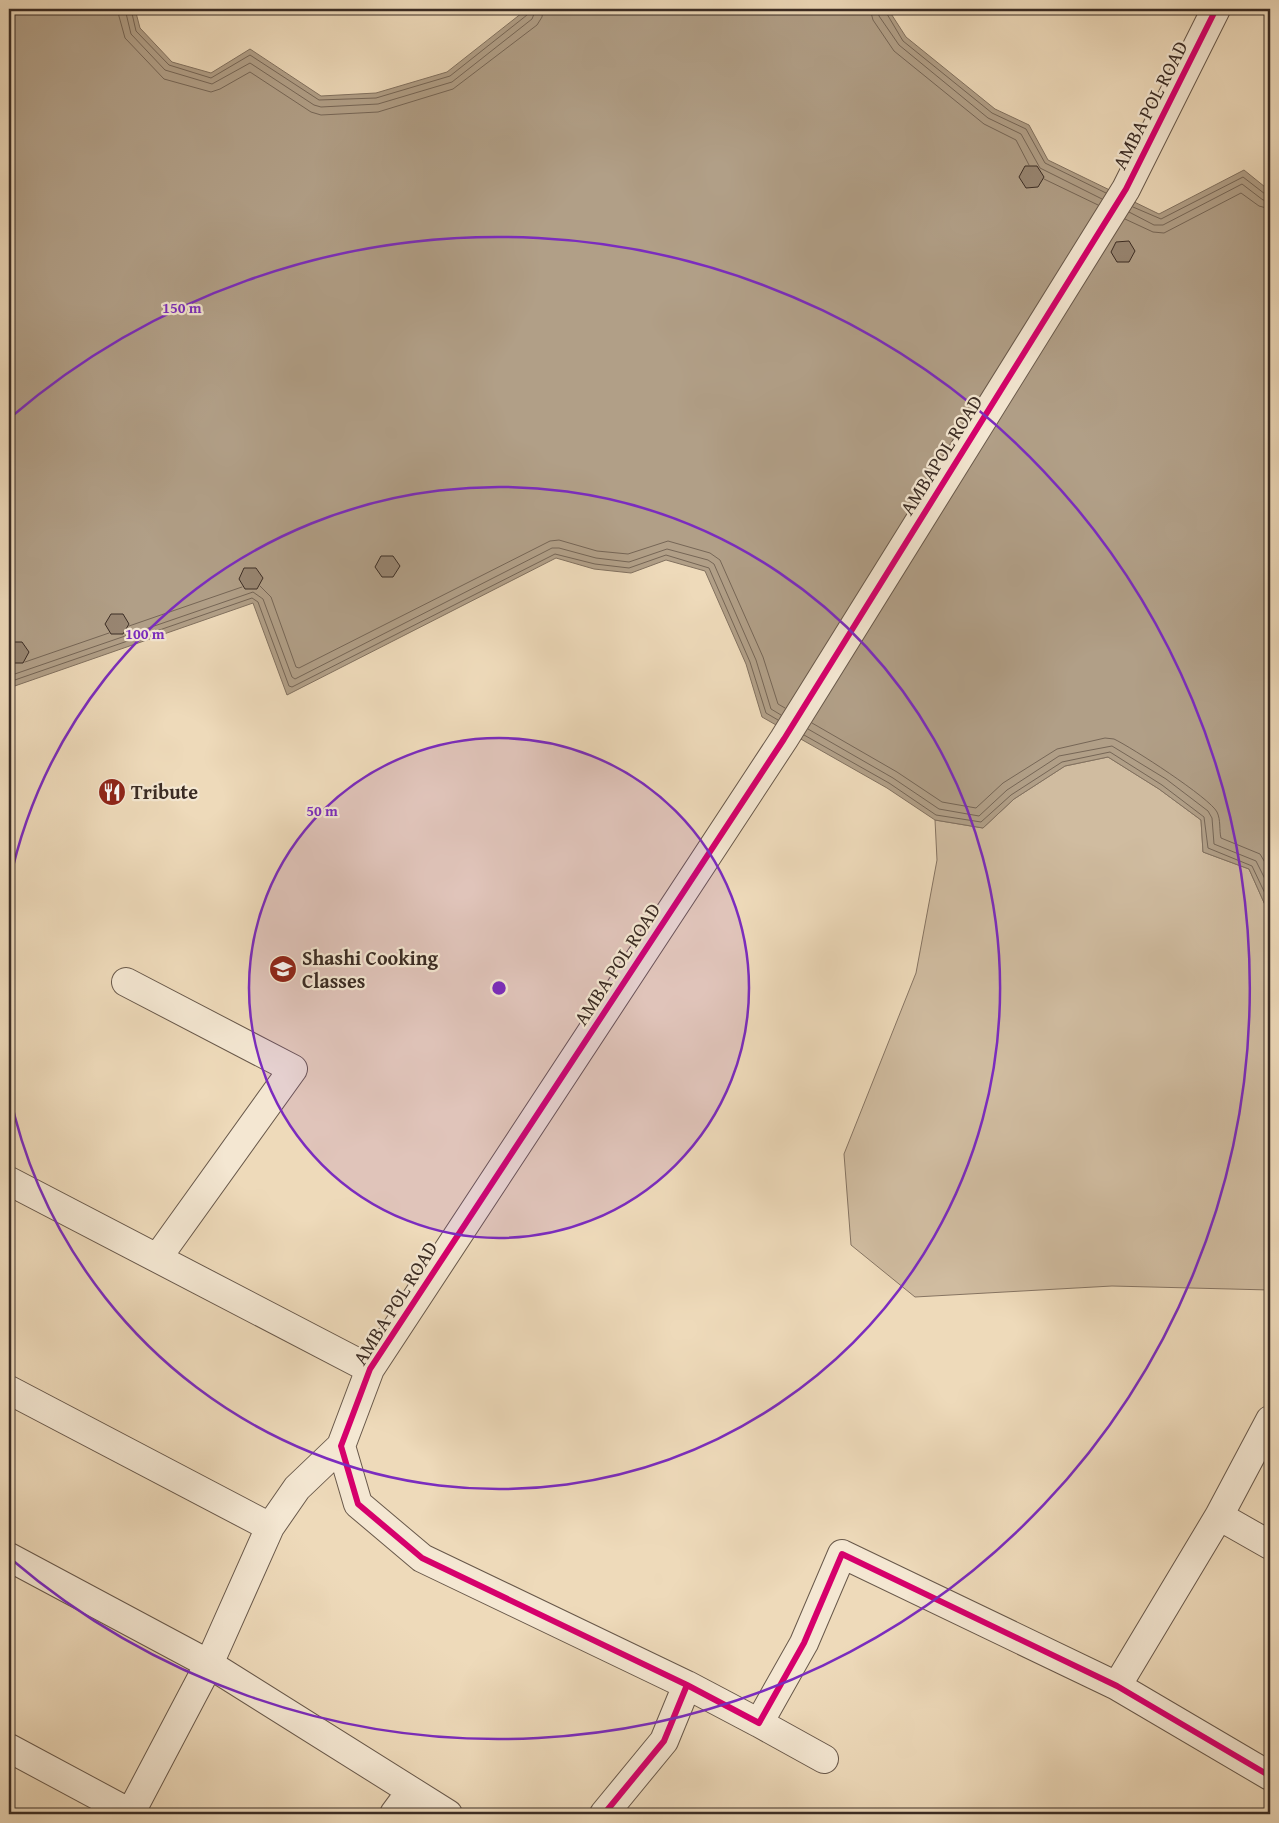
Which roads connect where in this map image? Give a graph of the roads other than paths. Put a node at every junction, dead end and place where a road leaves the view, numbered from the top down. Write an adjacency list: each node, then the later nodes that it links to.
1 (1216, 9): 2 (street, AMBA POL ROAD)
2 (1126, 189): 3 (street, AMBAPOL ROAD)
3 (784, 739): 7 (street, AMBA POL ROAD)
4 (126, 982): 6 (street)
5 (9, 1181): 6 (street)
6 (158, 1257): 7 (street)
7 (370, 1369): 10 (street, AMBA POL ROAD)
8 (9, 1390): 12 (street)
9 (1270, 1420): 11 (street)
10 (341, 1446): 12 (street); 16 (street)
11 (1219, 1516): 13 (street); 17 (street)
12 (270, 1527): 15 (street)
13 (1270, 1545)
14 (9, 1557): 15 (street)
15 (209, 1664): 22 (street); 23 (street)
16 (687, 1685): 18 (street); 26 (street)
17 (1117, 1686): 18 (street); 21 (street)
18 (759, 1723): 20 (street)
19 (9, 1748): 23 (street)
20 (824, 1759)
21 (1270, 1776)
22 (411, 1791): 24 (street); 25 (street)
23 (131, 1814)
24 (394, 1814)
25 (448, 1814)
26 (604, 1814)

